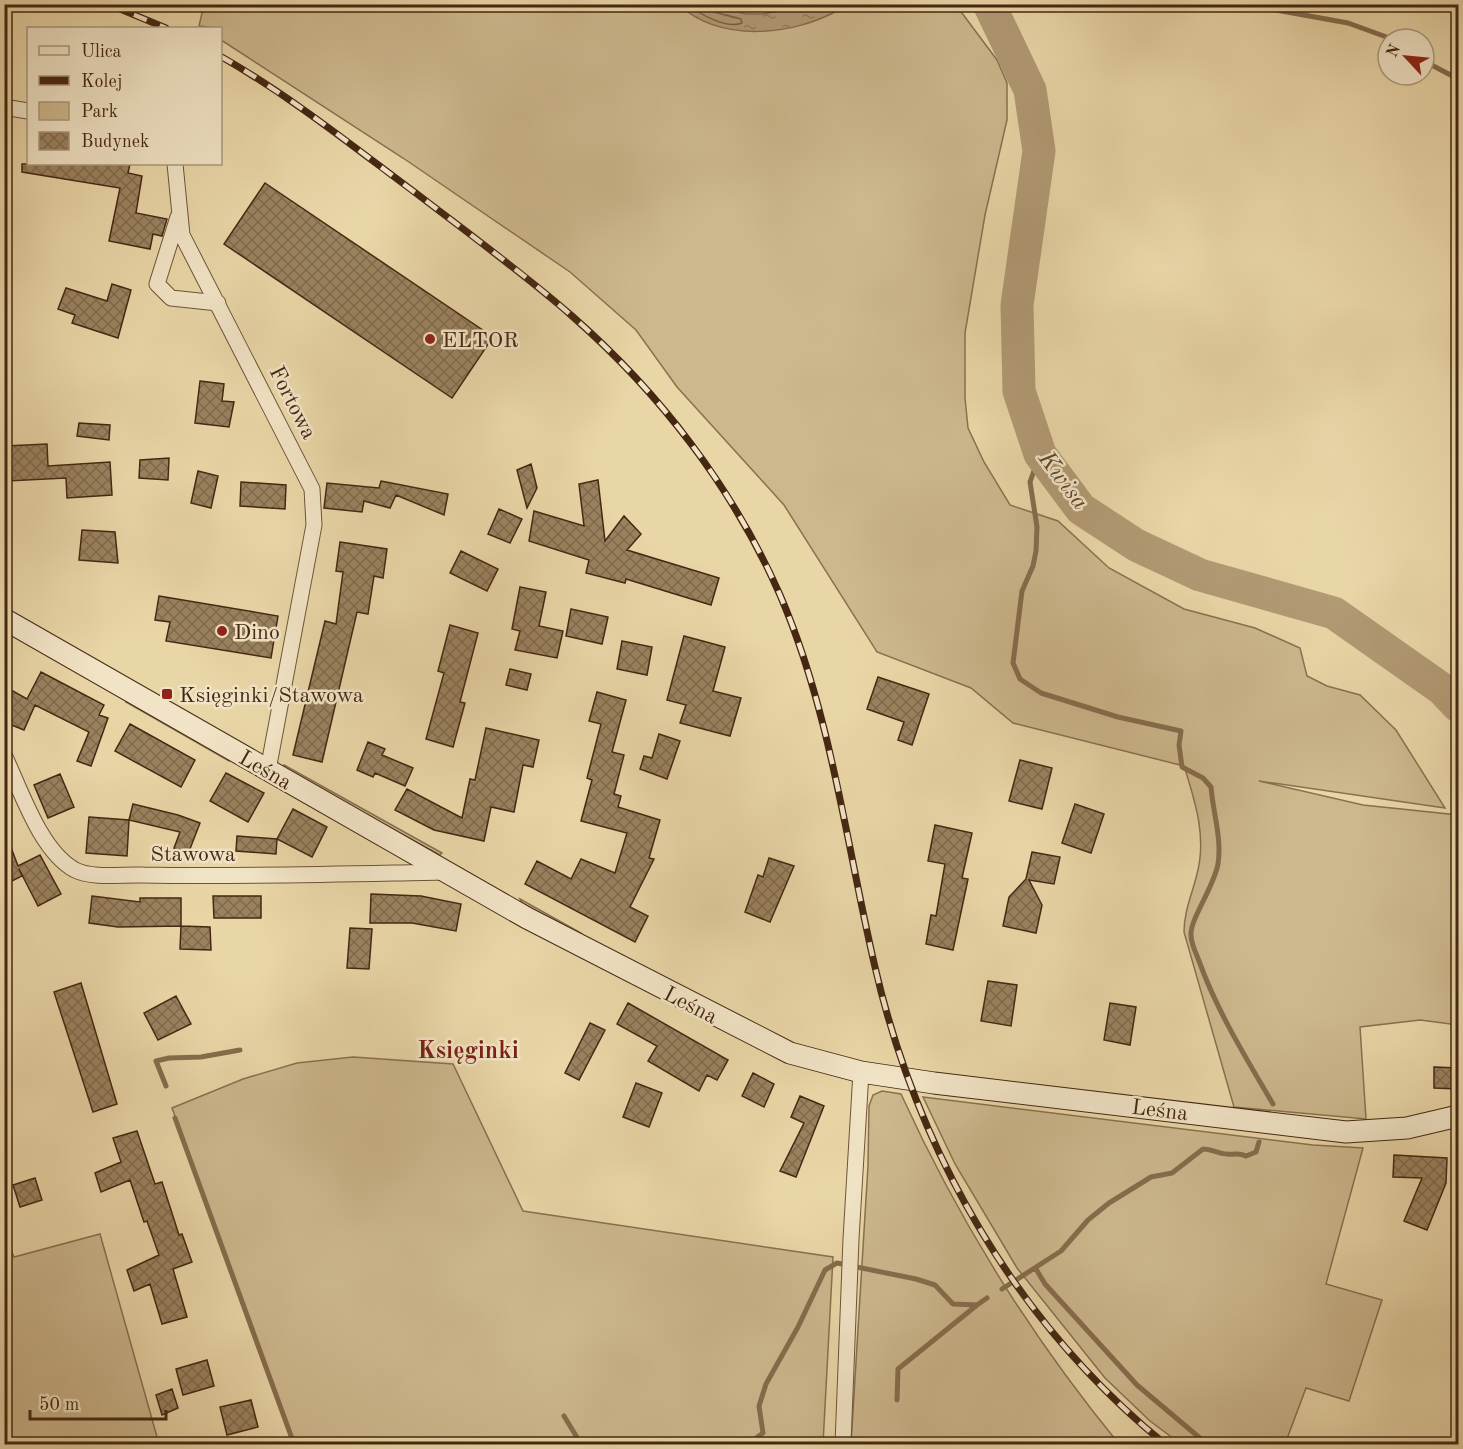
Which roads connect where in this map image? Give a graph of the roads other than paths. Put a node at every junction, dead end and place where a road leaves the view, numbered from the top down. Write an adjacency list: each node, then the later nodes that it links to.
1 (4, 107): 2 (street)
2 (27, 111)
3 (175, 165): 4 (street, Fortowa)
4 (180, 212): 5 (street, Fortowa); 5 (street, Fortowa)
5 (218, 303): 8 (street, Fortowa)
6 (4, 619): 8 (main road, Leśna)
7 (4, 755): 9 (street, Stawowa)
8 (268, 770): 9 (main road, Leśna)
9 (449, 872): 10 (main road, Leśna)
10 (861, 1072): 11 (main road, Leśna); 12 (street)
11 (1458, 1116)
12 (843, 1444)

